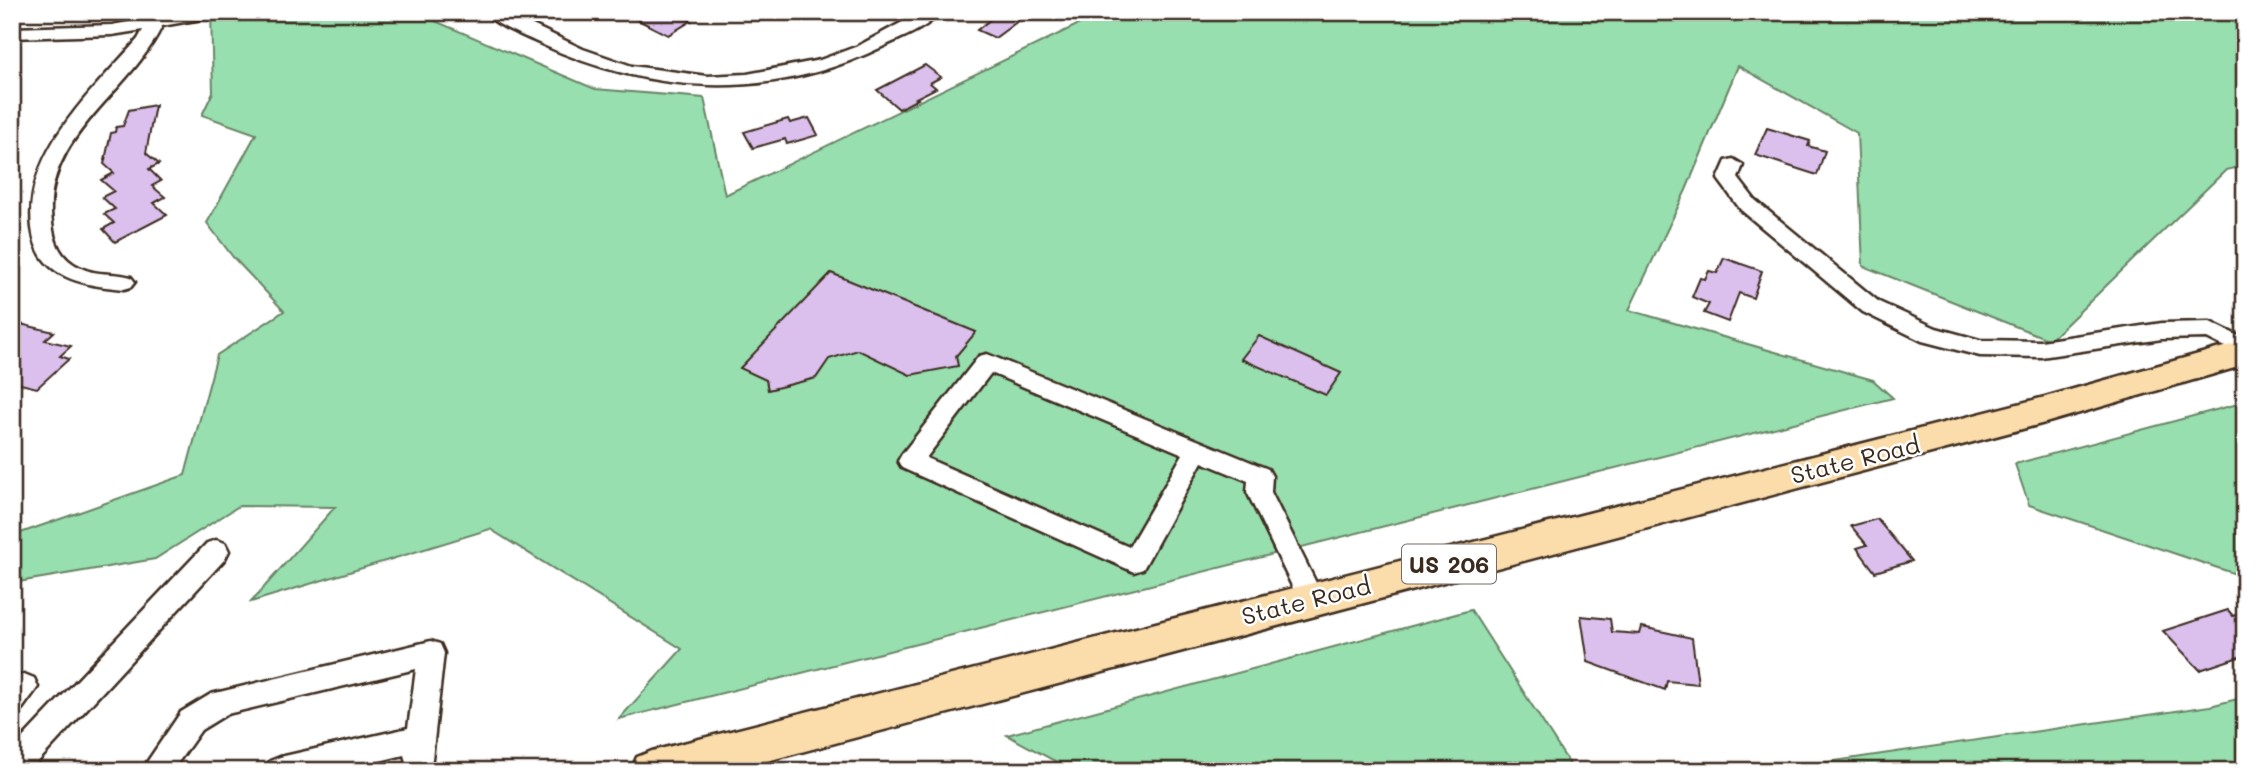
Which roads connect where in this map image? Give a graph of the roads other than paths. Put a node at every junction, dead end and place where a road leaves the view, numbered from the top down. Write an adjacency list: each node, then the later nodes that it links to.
1 (214, 12): 4 (street)
2 (492, 12): 3 (street)
3 (933, 12)
4 (154, 24): 5 (street); 7 (street)
5 (12, 33)
6 (1733, 165): 8 (street)
7 (124, 282)
8 (2245, 351): 11 (highway, State Road / US 206)
9 (1197, 450): 9 (street); 11 (street)
10 (216, 551): 12 (street)
11 (1311, 599): 15 (highway, State Road / US 206)
12 (22, 771)
13 (155, 771): 14 (street)
14 (280, 771)
15 (652, 771)

